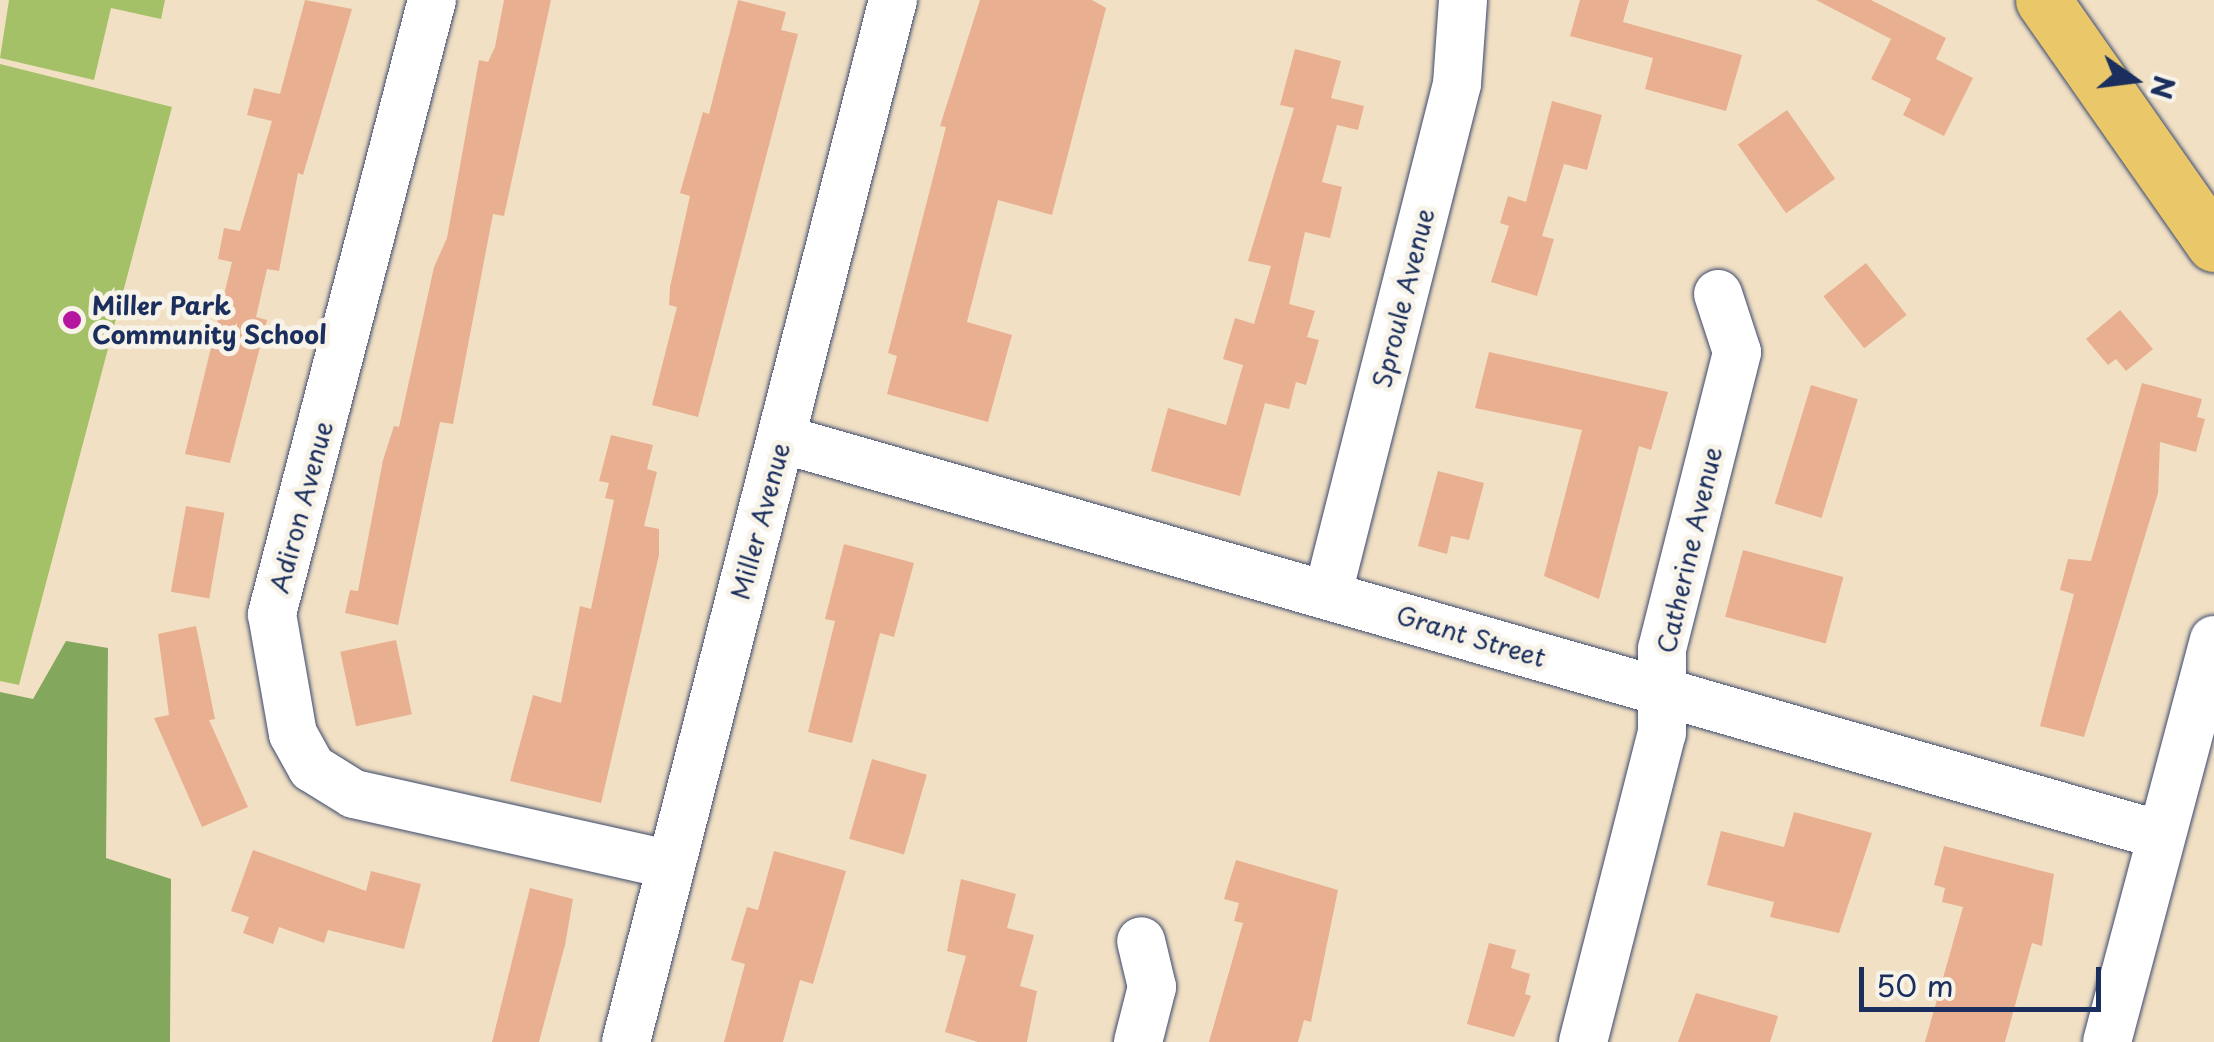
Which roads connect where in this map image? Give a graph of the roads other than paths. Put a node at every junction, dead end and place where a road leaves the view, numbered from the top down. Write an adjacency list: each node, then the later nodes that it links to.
1 (432, 0): 12 (street, Adiron Avenue)
2 (893, 0): 7 (street, Miller Avenue)
3 (1464, 0): 8 (street, Sproule Avenue)
4 (2043, 0): 5 (main road)
5 (2214, 244)
6 (1718, 294): 10 (street, Catherine Avenue)
7 (782, 439): 8 (street, Grant Street); 12 (street, Miller Avenue)
8 (1328, 593): 10 (street, Grant Street)
9 (2214, 640): 11 (street)
10 (1662, 692): 11 (street, Grant Street); 16 (street, Catherine Avenue)
11 (2160, 835): 17 (street)
12 (668, 864): 14 (street, Miller Avenue)
13 (1142, 941): 15 (street)
14 (626, 1042)
15 (1138, 1042)
16 (1583, 1042)
17 (2107, 1042)

